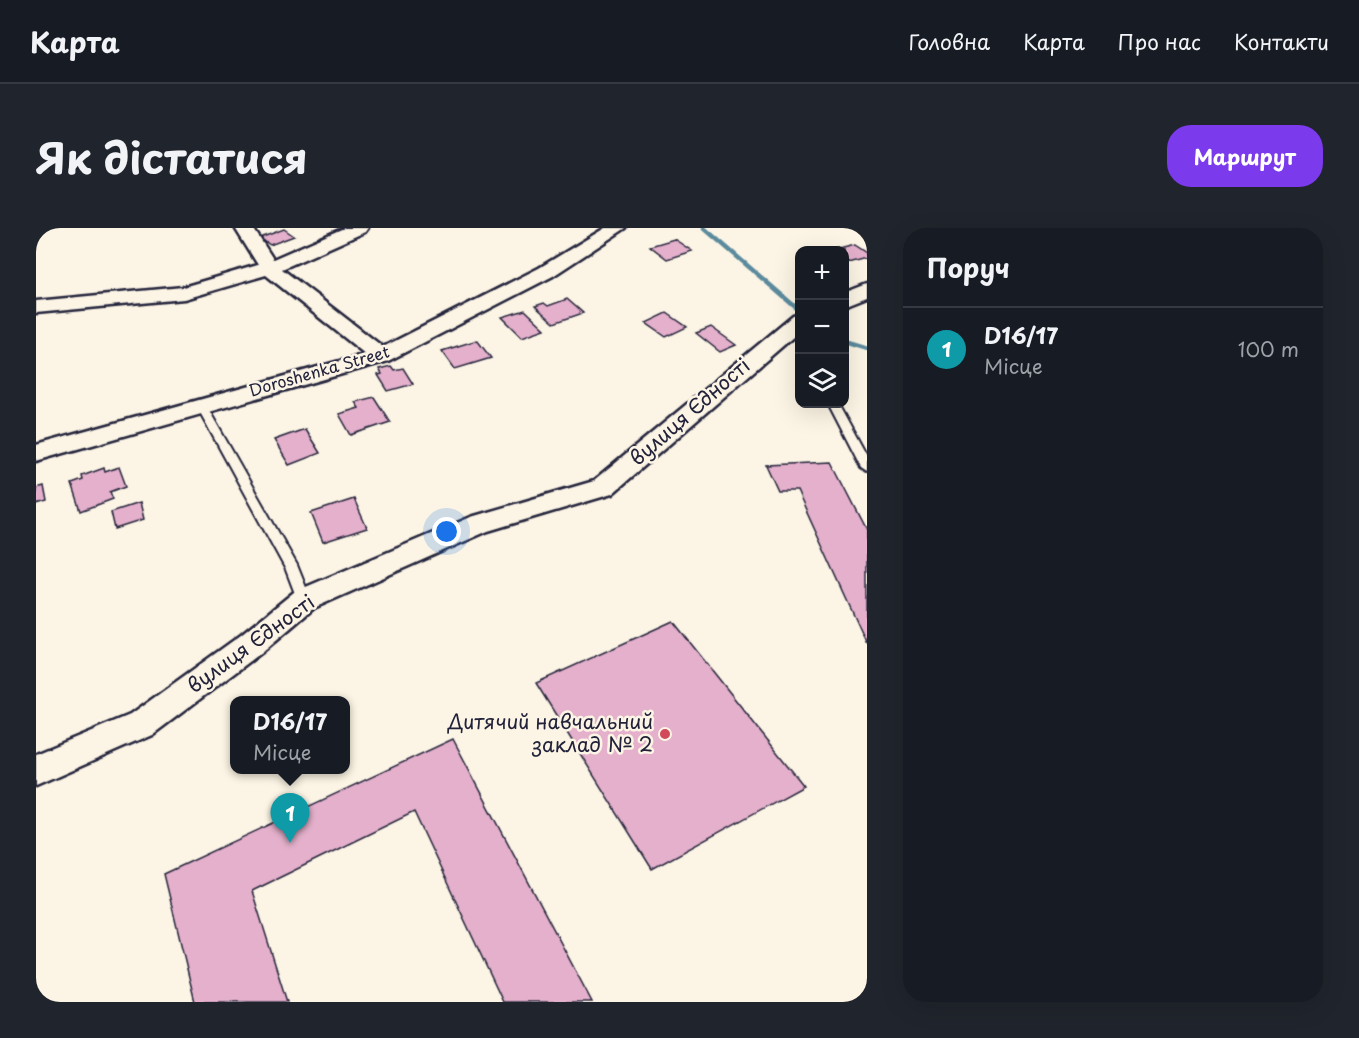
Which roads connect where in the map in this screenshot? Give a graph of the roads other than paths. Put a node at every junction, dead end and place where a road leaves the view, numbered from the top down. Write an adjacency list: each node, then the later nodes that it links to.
1 (244, 228): 4 (street)
2 (359, 228): 4 (street)
3 (617, 228): 9 (street, Doroshenka Street)
4 (269, 268): 7 (street); 9 (street)
5 (867, 290): 6 (street)
6 (849, 298)
7 (36, 307)
8 (795, 324): 14 (street, вулиця Єдності)
9 (381, 356): 10 (street, Doroshenka Street)
10 (201, 405): 12 (street, Doroshenka Street); 14 (lane)
11 (835, 408): 13 (lane)
12 (36, 453)
13 (867, 468)
14 (304, 600): 15 (street, вулиця Єдності)
15 (36, 770)

